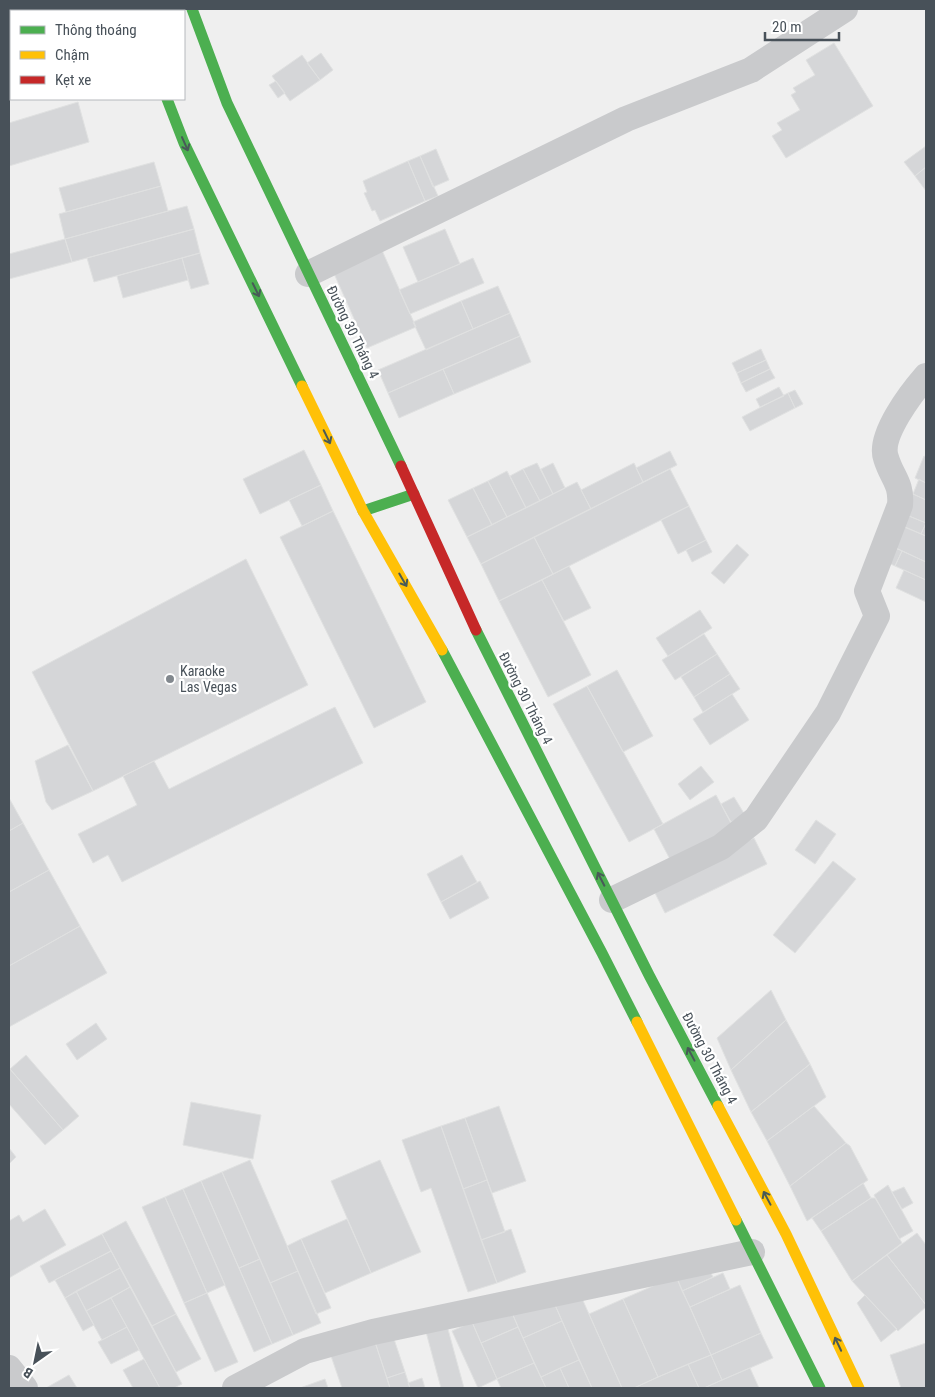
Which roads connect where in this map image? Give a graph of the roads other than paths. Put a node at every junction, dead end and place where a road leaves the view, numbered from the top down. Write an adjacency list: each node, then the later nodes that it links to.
1 (192, 9): 4 (main road, Đường 30 Tháng 4)
2 (845, 9): 4 (street)
3 (167, 100): 7 (main road, one-way to 7)
4 (308, 274): 6 (main road, Đường 30 Tháng 4)
5 (926, 376): 8 (street)
6 (414, 494): 7 (main road); 8 (main road, Đường 30 Tháng 4, one-way to 6)
7 (363, 511): 9 (main road, one-way to 9)
8 (612, 900): 14 (main road, Đường 30 Tháng 4, one-way to 8)
9 (756, 1250): 12 (street); 13 (main road)
10 (9, 1368): 11 (street)
11 (25, 1388)
12 (236, 1388)
13 (820, 1388)
14 (859, 1388)

